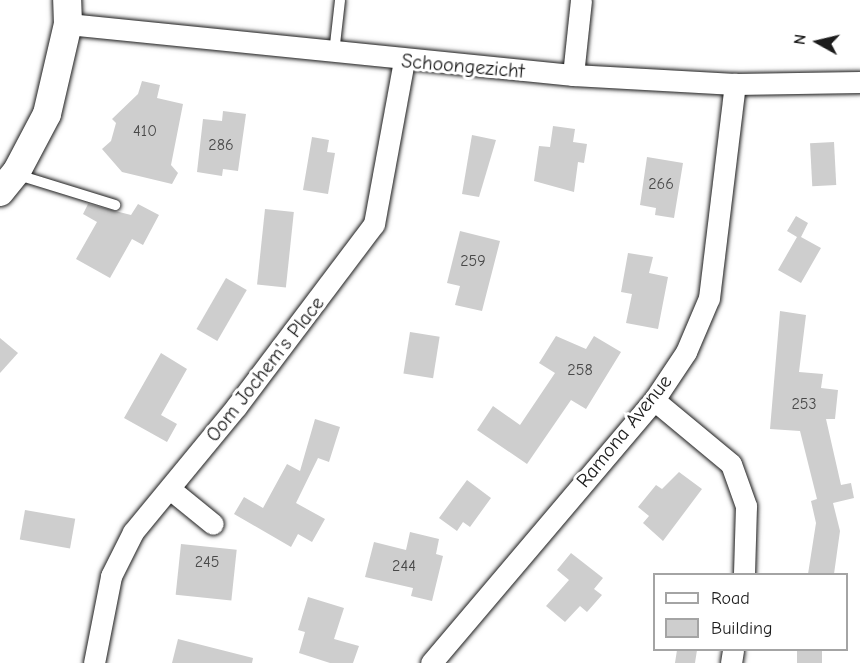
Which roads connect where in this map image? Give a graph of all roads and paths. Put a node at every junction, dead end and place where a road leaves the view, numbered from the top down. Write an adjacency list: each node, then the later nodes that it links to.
1 (340, 0): 4 (lane)
2 (581, 0): 6 (street)
3 (68, 12): 4 (street, Schoongezicht); 9 (main road)
4 (334, 53): 5 (street, Schoongezicht)
5 (404, 61): 6 (street, Schoongezicht); 12 (street, Oom Jochem's Place)
6 (573, 75): 8 (street, Schoongezicht)
7 (860, 82): 8 (street, Schoongezicht)
8 (735, 84): 11 (street, Ramona Avenue)
9 (8, 176): 10 (lane)
10 (115, 205)
11 (654, 400): 14 (street); 16 (street, Ramona Avenue)
12 (170, 489): 13 (street); 15 (street, Oom Jochem's Place)
13 (213, 524)
14 (744, 573)
15 (94, 663)
16 (431, 663)

